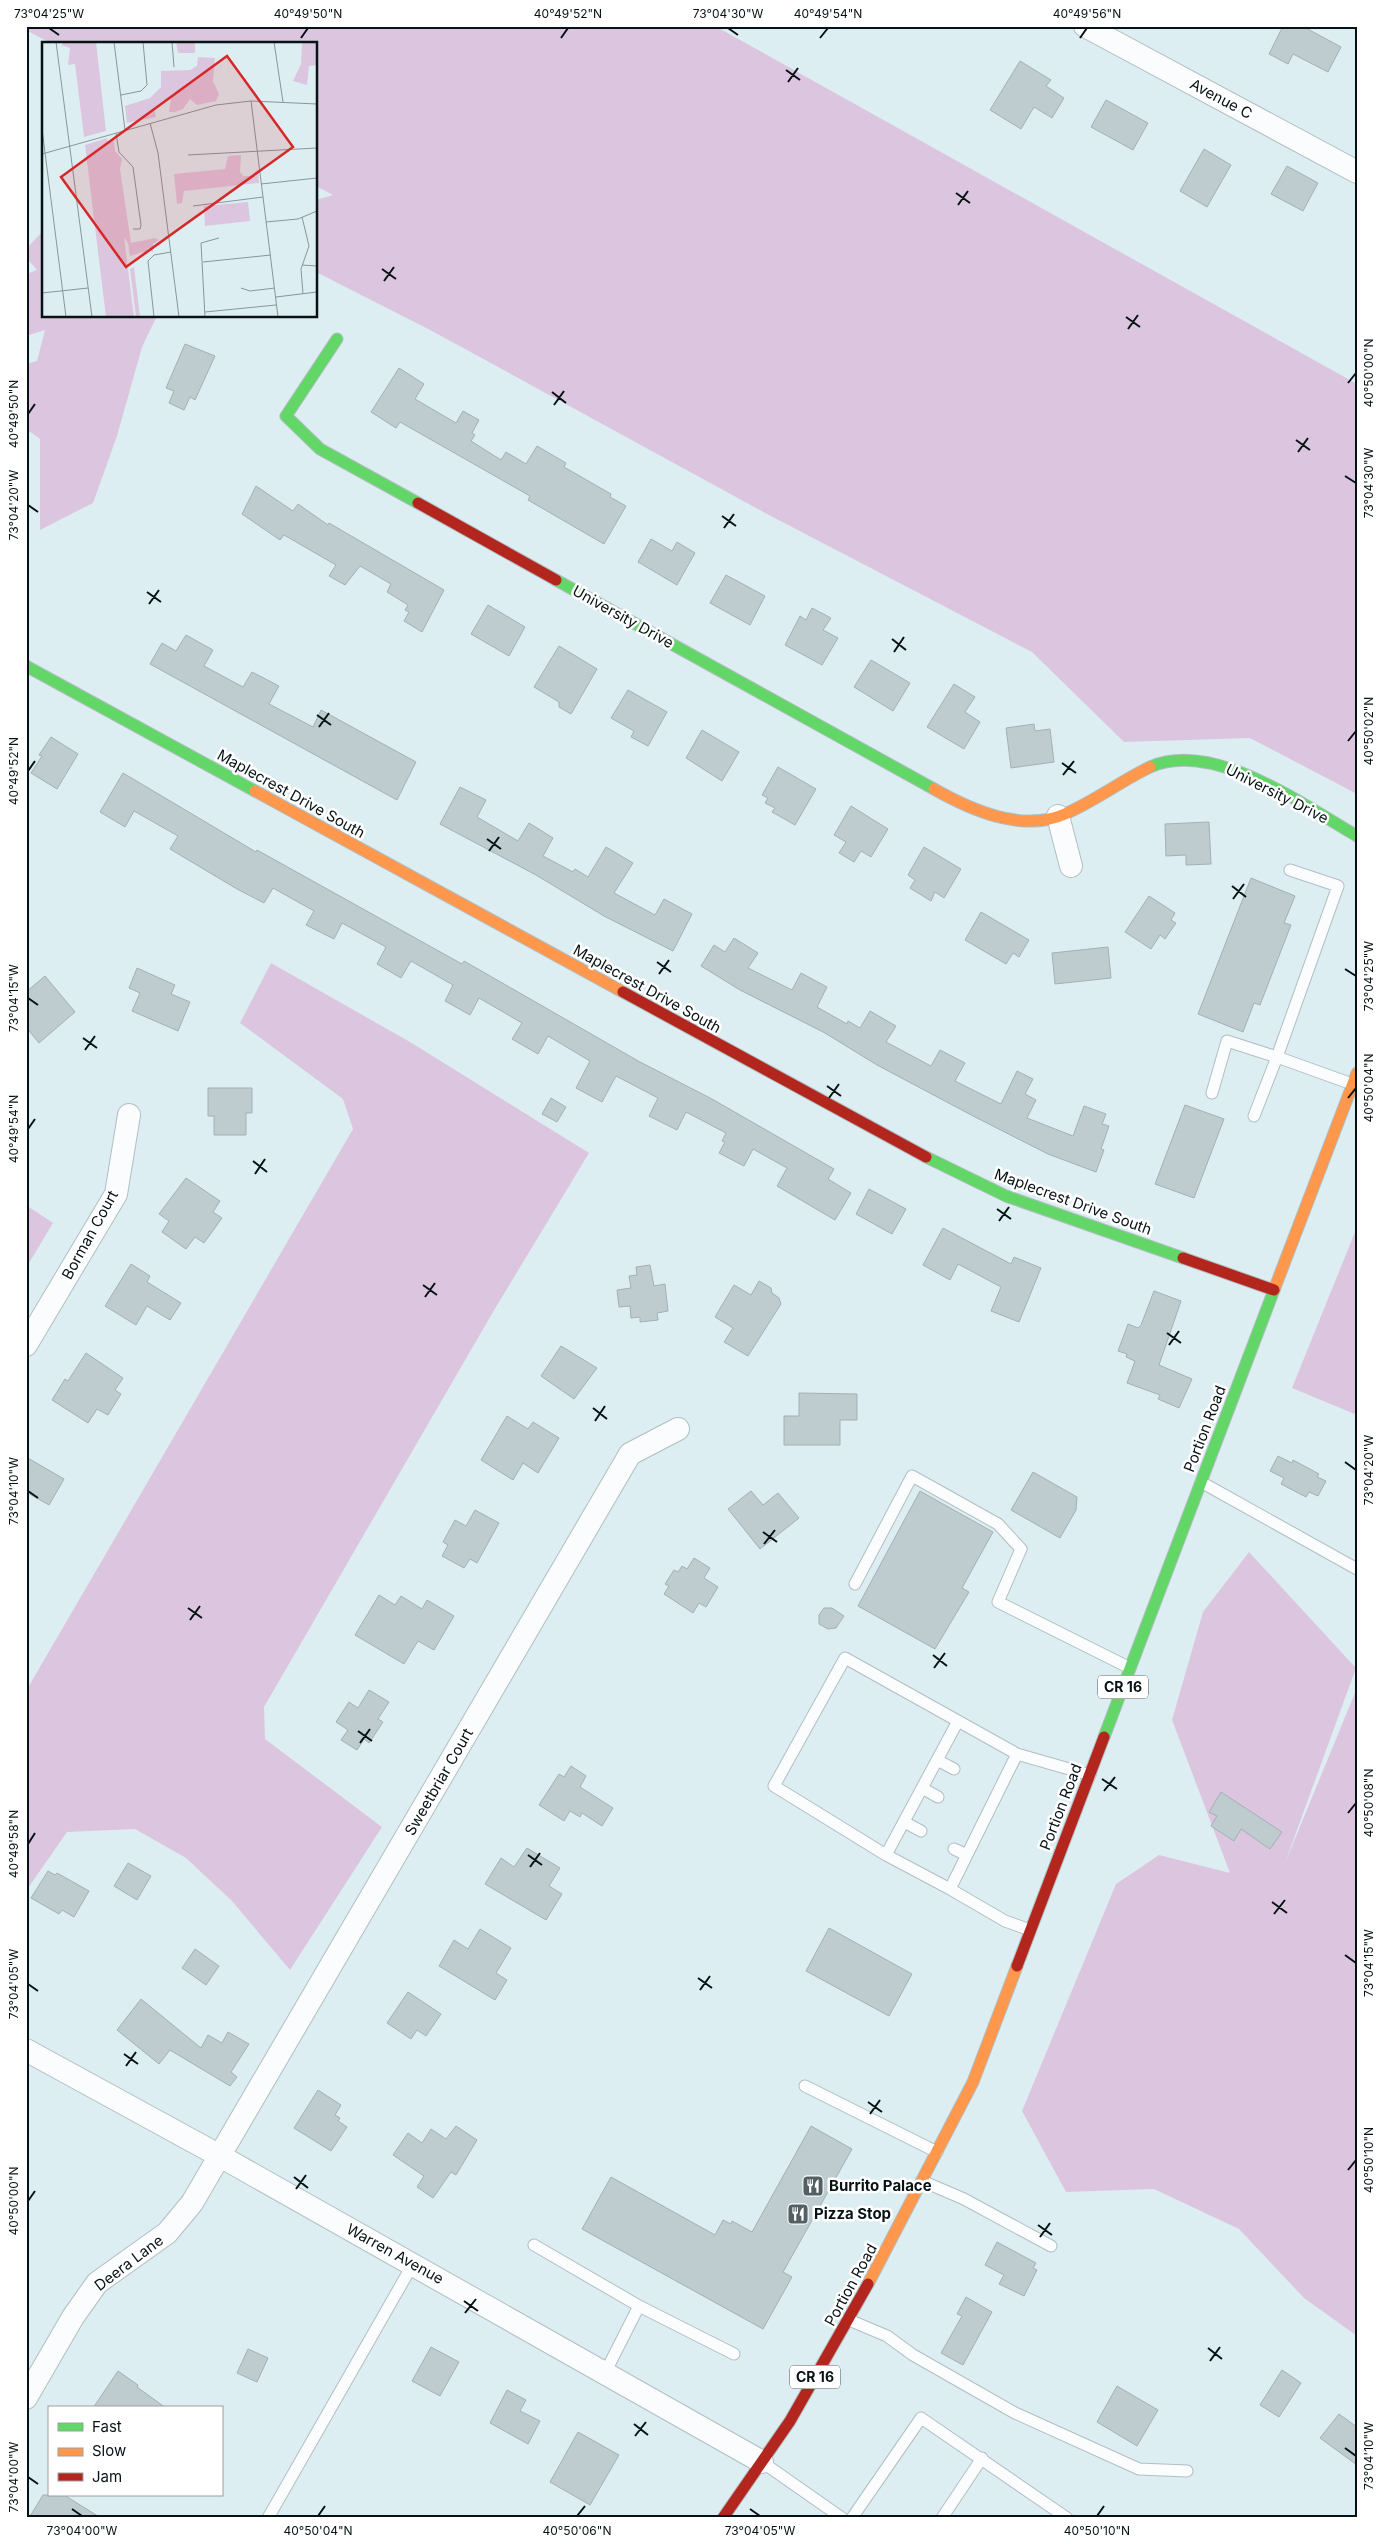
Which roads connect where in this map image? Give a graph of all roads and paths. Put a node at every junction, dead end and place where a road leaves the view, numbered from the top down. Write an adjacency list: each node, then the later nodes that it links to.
1 (1085, 26): 2 (street, Avenue C)
2 (1357, 172)
3 (337, 339): 5 (street, University Drive)
4 (26, 666): 15 (street, Maplecrest Drive South)
5 (1058, 816): 6 (street, University Drive); 7 (street)
6 (1357, 836)
7 (1071, 866)
8 (1290, 870): 9 (lane)
9 (1277, 1057): 11 (lane); 12 (lane); 14 (lane)
10 (1357, 1073): 11 (street, Portion Road / CR 16)
11 (1352, 1084): 15 (street, Portion Road / CR 16)
12 (1212, 1093)
13 (129, 1115): 16 (street, Borman Court)
14 (1254, 1116)
15 (1274, 1290): 18 (street, Portion Road / CR 16)
16 (26, 1346)
17 (678, 1429): 41 (street, Sweetbriar Court)
18 (1201, 1482): 19 (lane); 21 (street, Portion Road / CR 16)
19 (1357, 1569)
20 (855, 1584): 21 (lane)
21 (1130, 1668): 26 (street, Portion Road / CR 16)
22 (958, 1721): 23 (lane); 24 (lane); 34 (lane)
23 (1017, 1754): 26 (lane); 31 (lane)
24 (937, 1760): 25 (lane); 27 (lane)
25 (954, 1769)
26 (1090, 1775): 37 (street, Portion Road / CR 16)
27 (922, 1788): 28 (lane); 30 (lane)
28 (938, 1798)
29 (973, 1816): 31 (lane)
30 (904, 1822): 32 (lane); 34 (lane)
31 (984, 1822): 35 (lane)
32 (921, 1831)
33 (954, 1849): 35 (lane)
34 (886, 1855): 36 (lane)
35 (967, 1856): 36 (lane)
36 (950, 1888): 37 (lane)
37 (1030, 1930): 40 (street, Portion Road / CR 16)
38 (26, 2050): 41 (street, Warren Avenue)
39 (805, 2086): 40 (lane)
40 (937, 2152): 42 (street, Portion Road / CR 16)
41 (220, 2156): 45 (street, Warren Avenue); 50 (street, Deera Lane)
42 (922, 2181): 44 (lane); 47 (street, Portion Road / CR 16)
43 (534, 2245): 46 (lane)
44 (1051, 2246)
45 (413, 2264): 49 (street, Warren Avenue); 54 (lane)
46 (639, 2306): 48 (lane); 49 (lane)
47 (850, 2320): 52 (street, Portion Road / CR 16); 53 (lane)
48 (734, 2354)
49 (605, 2373): 52 (street, Warren Avenue)
50 (26, 2398)
51 (982, 2458): 57 (lane); 58 (lane); 59 (lane)
52 (762, 2462): 55 (street, Portion Road / CR 16); 56 (lane)
53 (1187, 2471)
54 (268, 2518)
55 (723, 2518)
56 (842, 2518)
57 (852, 2518)
58 (942, 2518)
59 (1067, 2518)

